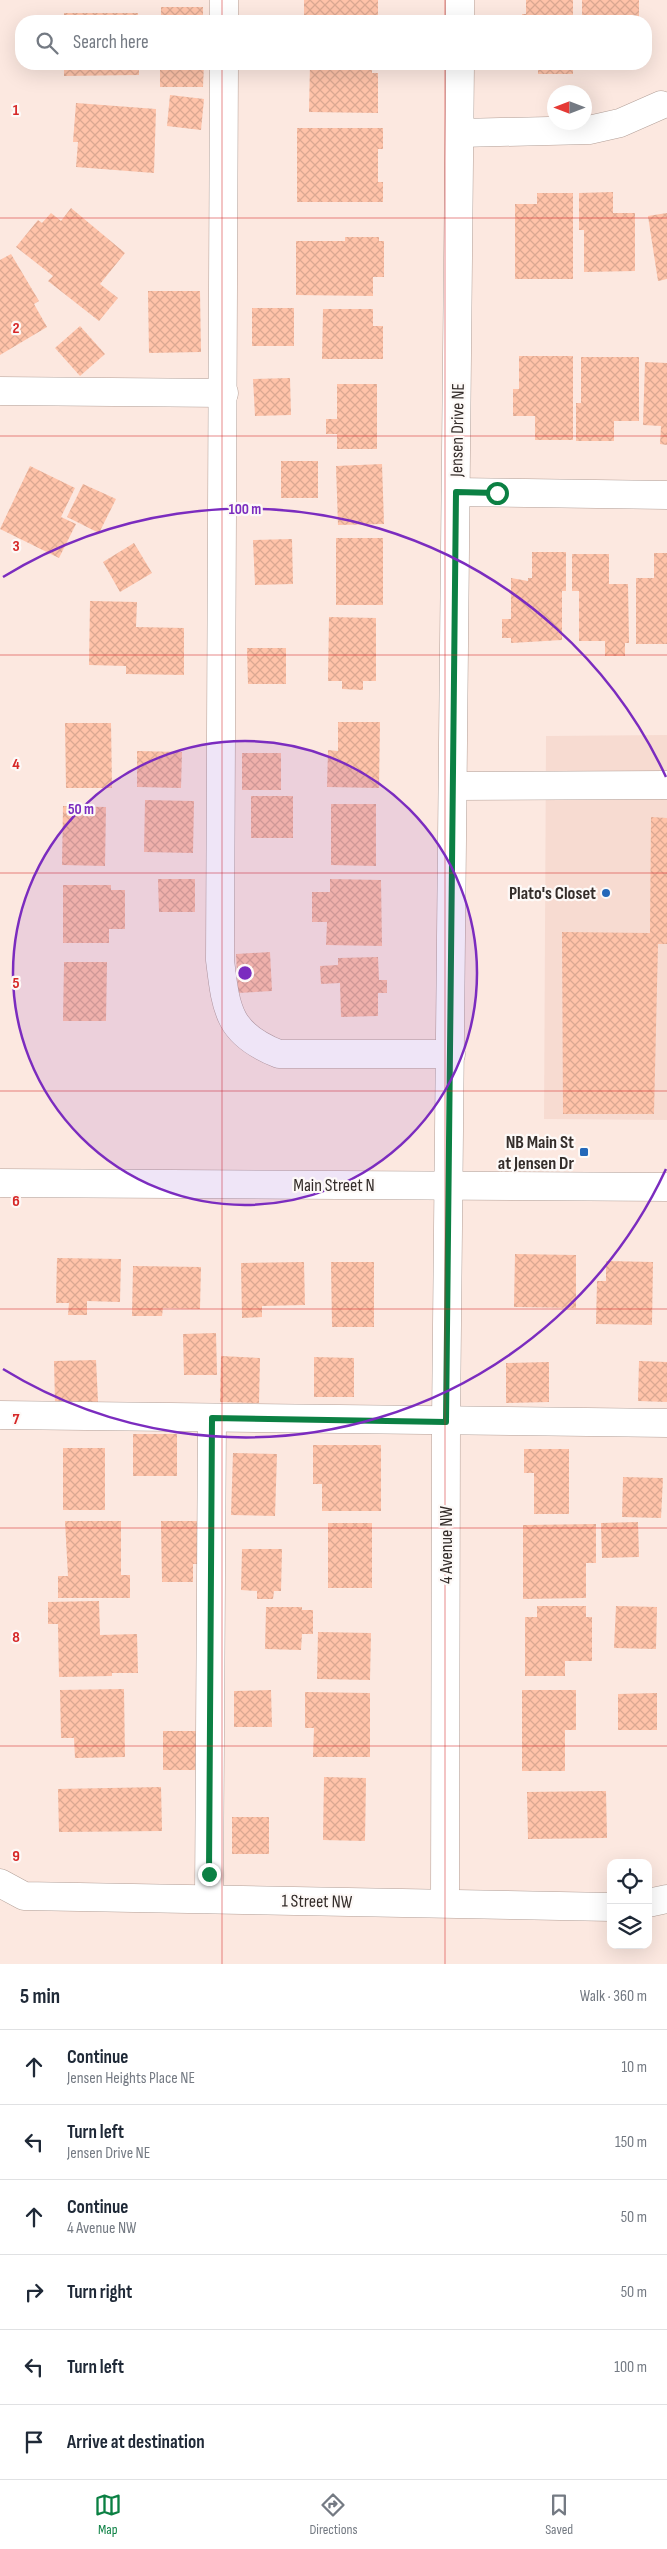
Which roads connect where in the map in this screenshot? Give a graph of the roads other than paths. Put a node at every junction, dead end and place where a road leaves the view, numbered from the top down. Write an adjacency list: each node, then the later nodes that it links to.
1 (224, 0): 3 (street)
2 (460, 0): 4 (street)
3 (224, 15)
4 (460, 15)
5 (224, 70): 10 (street)
6 (460, 70): 8 (street, Jensen Drive NE)
7 (661, 105): 8 (street)
8 (460, 133): 11 (street, Jensen Drive NE)
9 (0, 391): 10 (street)
10 (224, 392): 15 (street)
11 (456, 492): 12 (street); 14 (street, Jensen Drive NE)
12 (667, 495)
13 (667, 785): 14 (street)
14 (453, 786): 15 (street, Jensen Drive NE)
15 (451, 1054): 17 (street, Jensen Drive NE)
16 (0, 1183): 17 (street, Main Street N)
17 (449, 1186): 18 (street, Main Street N); 21 (street, 4 Avenue NW)
18 (667, 1188)
19 (0, 1415): 20 (street)
20 (212, 1418): 21 (street); 24 (street)
21 (446, 1422): 22 (street); 27 (street, 4 Avenue NW)
22 (667, 1424)
23 (0, 1883): 24 (street, 1 Street NW)
24 (209, 1899): 27 (street, 1 Street NW)
25 (667, 1899): 26 (street)
26 (652, 1902)
27 (445, 1903): 28 (street, 1 Street NW)
28 (607, 1906)

